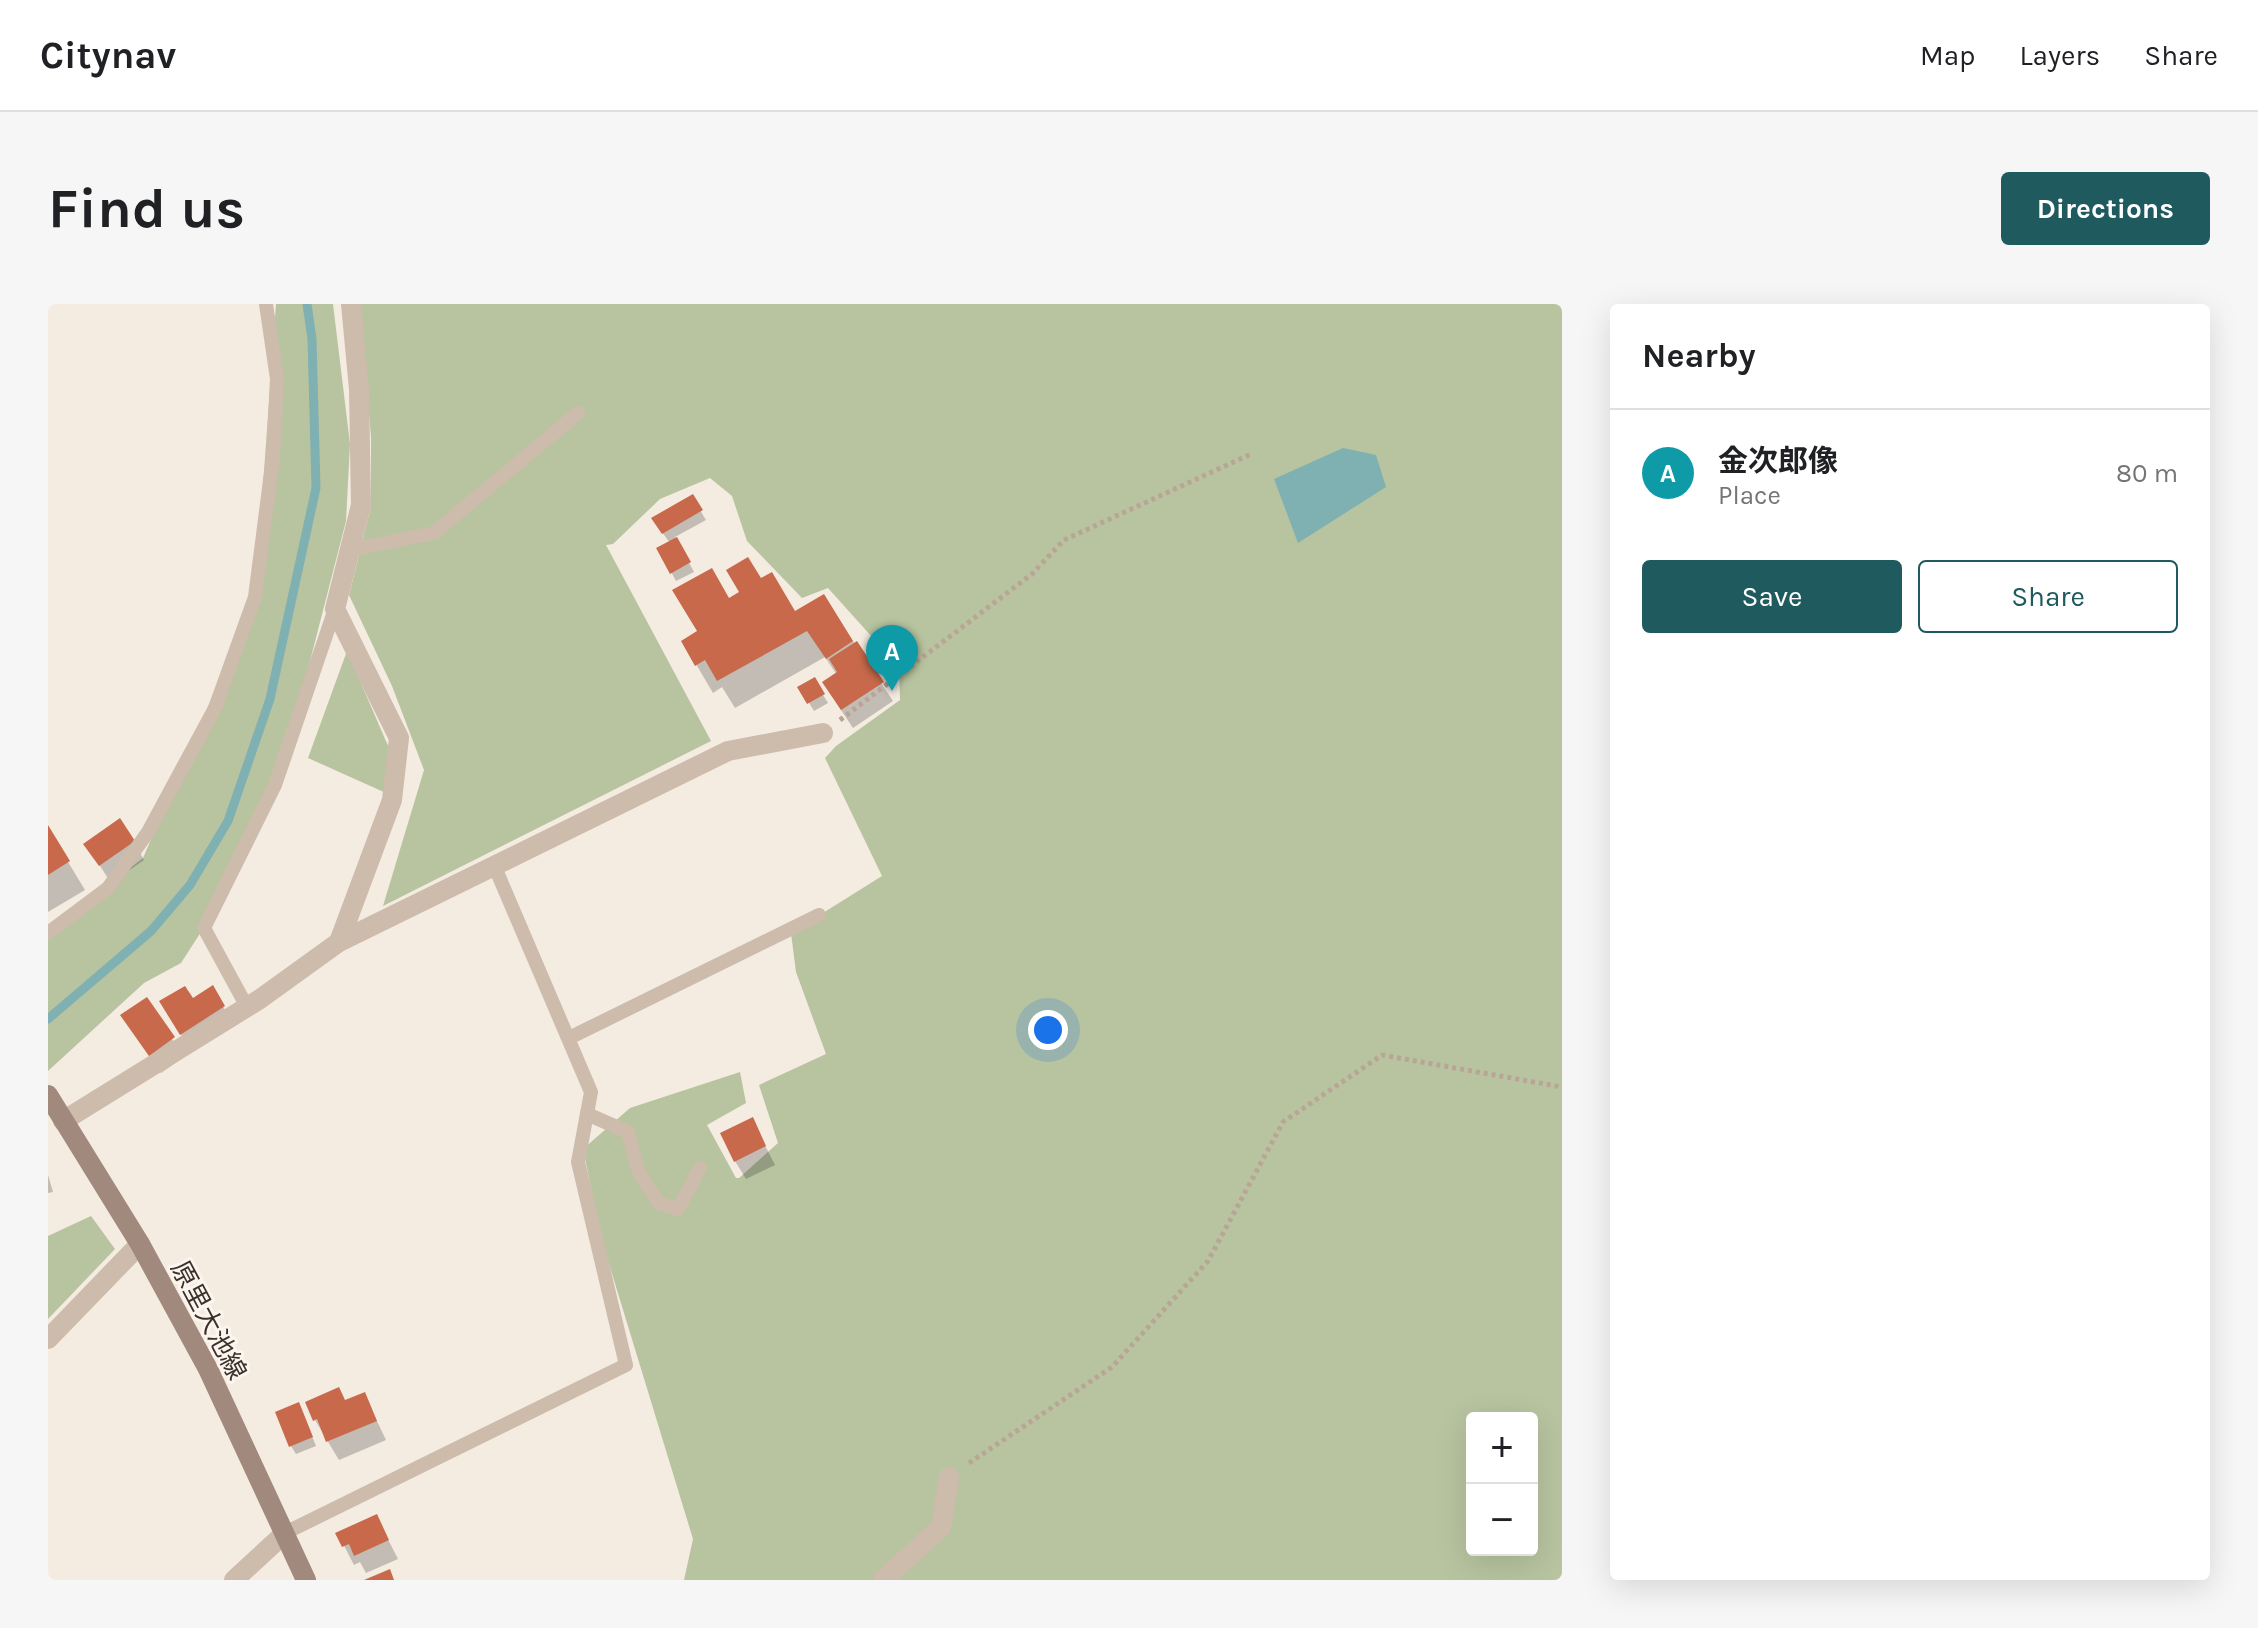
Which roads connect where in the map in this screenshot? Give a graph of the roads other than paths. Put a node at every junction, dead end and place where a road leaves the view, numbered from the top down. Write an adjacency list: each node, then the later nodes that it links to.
1 (266, 304): 9 (lane)
2 (351, 304): 4 (street)
3 (578, 413): 4 (lane)
4 (350, 550): 5 (street)
5 (335, 609): 10 (street); 11 (lane)
6 (823, 733): 7 (street)
7 (494, 865): 10 (street); 12 (lane)
8 (819, 915): 12 (lane)
9 (48, 933)
10 (339, 942): 11 (street)
11 (247, 1007): 15 (street)
12 (569, 1038): 14 (lane)
13 (48, 1095): 15 (main road, 原里大池線)
14 (587, 1114): 16 (lane); 20 (lane)
15 (63, 1121): 17 (main road, 原里大池線)
16 (700, 1168)
17 (140, 1244): 18 (street); 20 (main road, 原里大池線)
18 (48, 1339)
19 (949, 1477): 23 (street)
20 (285, 1533): 21 (street); 22 (main road, 原里大池線)
21 (234, 1580)
22 (306, 1580)
23 (883, 1580)

